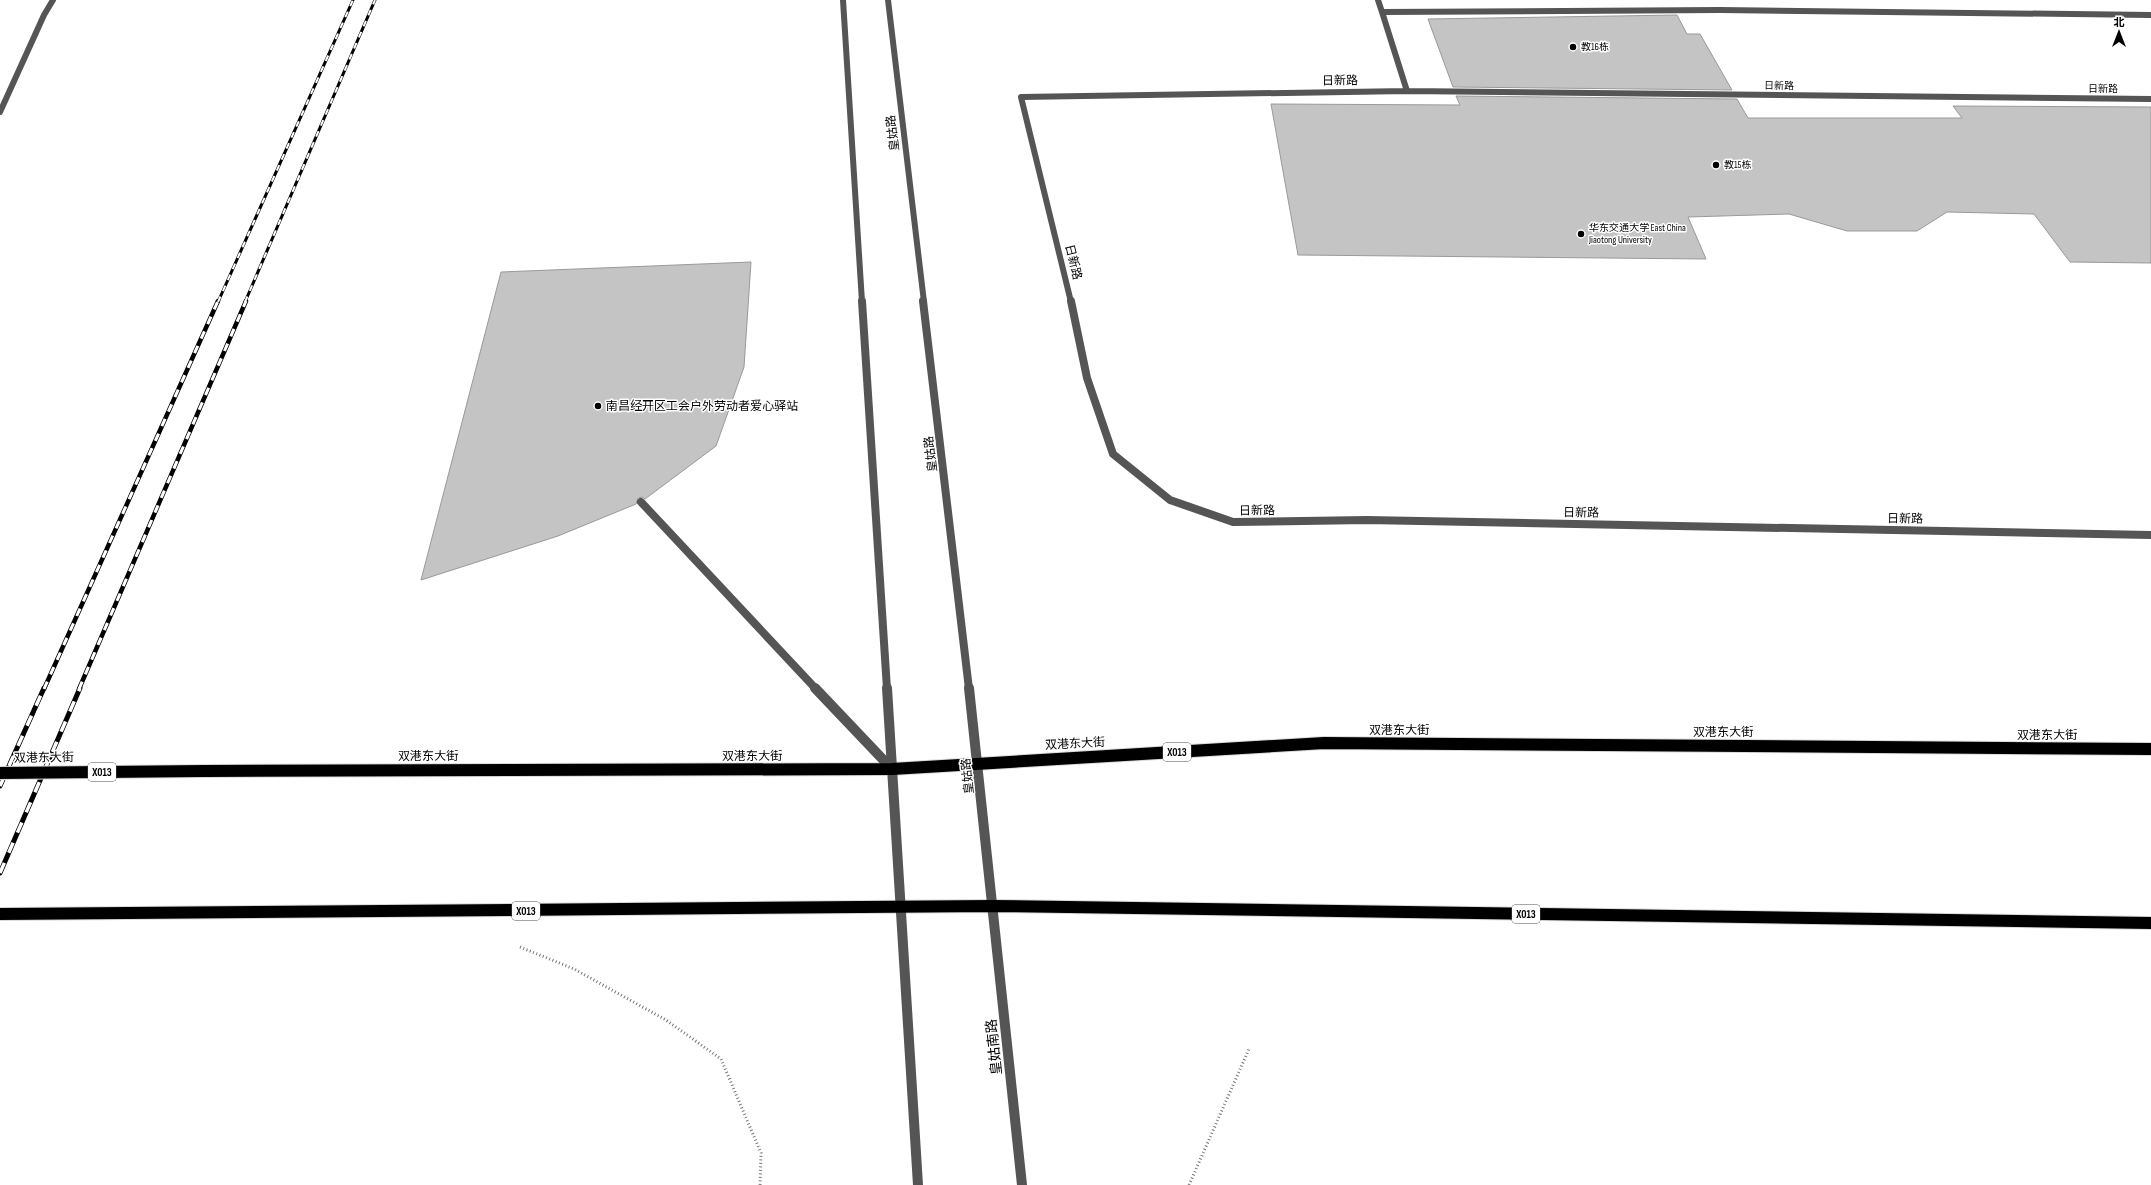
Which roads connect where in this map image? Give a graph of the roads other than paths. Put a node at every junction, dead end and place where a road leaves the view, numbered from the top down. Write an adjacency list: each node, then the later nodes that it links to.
1 (53, 0): 9 (street)
2 (843, 0): 14 (street)
3 (888, 0): 13 (street, 皇姑路)
4 (1378, 0): 5 (street)
5 (1382, 12): 6 (street); 7 (street)
6 (2151, 15)
7 (1407, 91): 8 (street, 日新路); 11 (street, 日新路)
8 (2151, 99)
9 (0, 112)
10 (641, 502): 14 (street)
11 (2151, 535)
12 (2151, 749): 13 (main road, 双港东大街 / X013)
13 (978, 763): 14 (main road, 双港东大街 / X013); 16 (street, 皇姑路)
14 (892, 769): 15 (main road, 双港东大街 / X013, bridge); 17 (street)
15 (0, 773)
16 (993, 906): 17 (main road, X013); 19 (main road, X013); 21 (street, 皇姑南路)
17 (901, 908): 18 (main road, X013); 20 (street)
18 (0, 914)
19 (2151, 923)
20 (918, 1185)
21 (1022, 1185)

